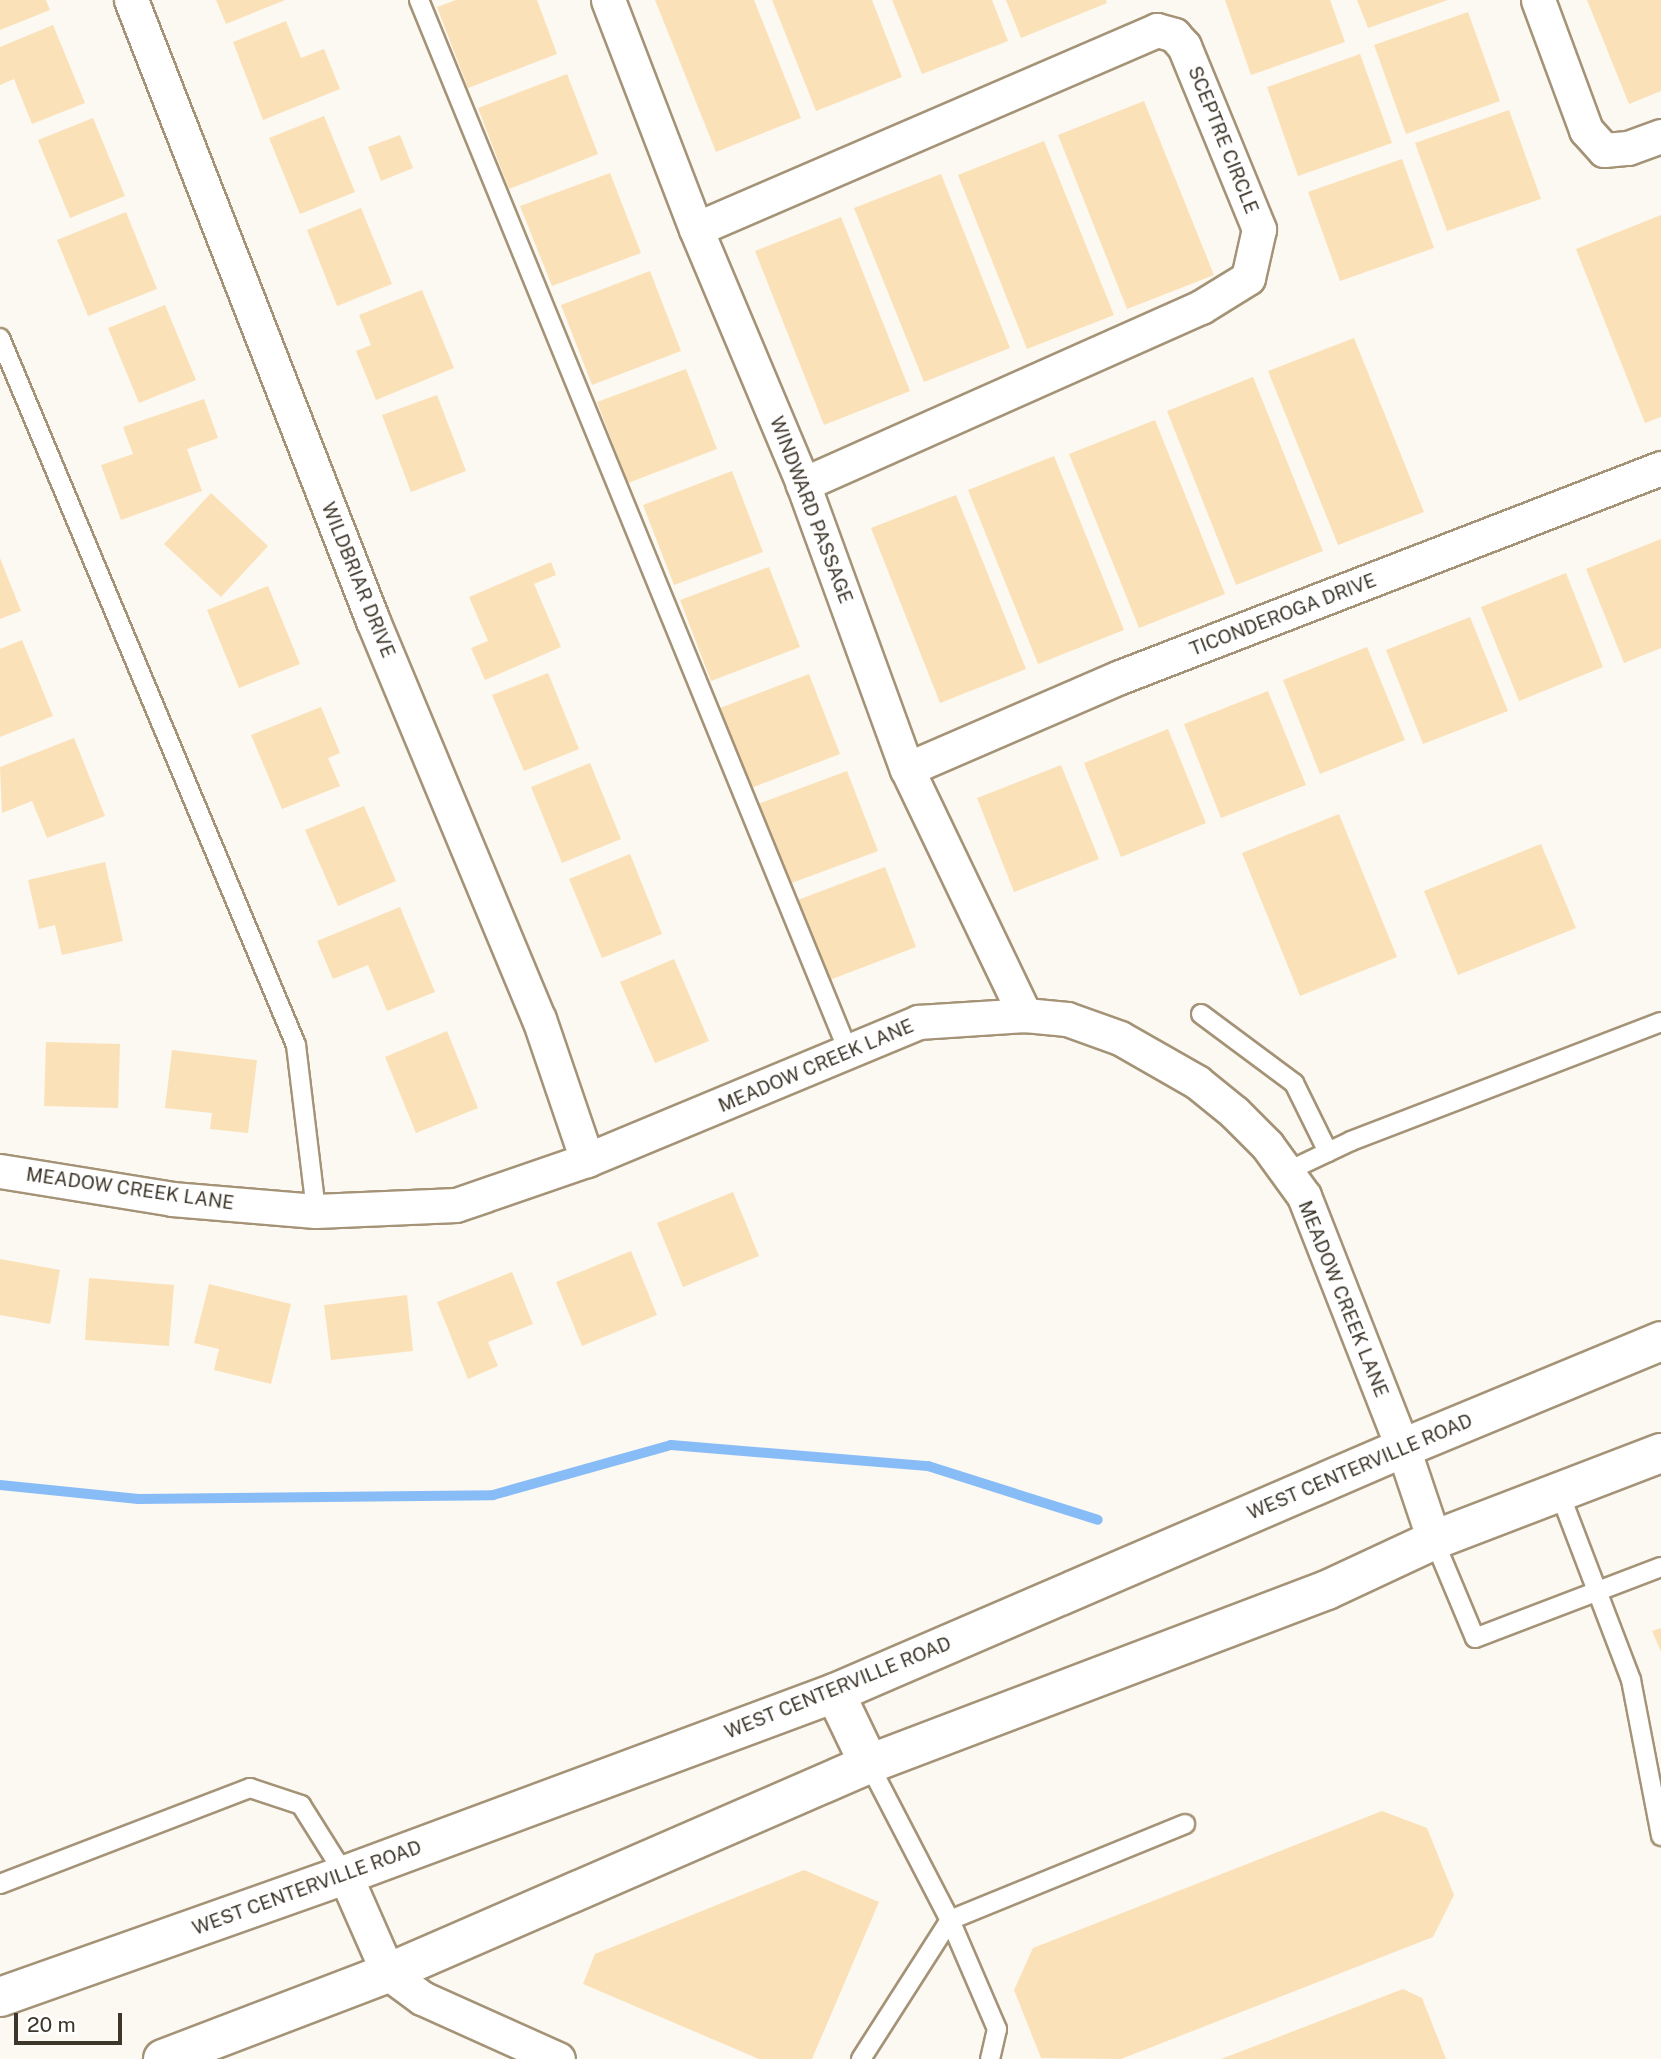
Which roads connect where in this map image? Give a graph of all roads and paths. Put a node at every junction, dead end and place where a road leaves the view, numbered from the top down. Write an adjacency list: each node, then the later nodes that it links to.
1 (131, 0): 16 (street, WILDBRIAR DRIVE)
2 (419, 0): 14 (lane)
3 (608, 0): 6 (street, WINDWARD PASSAGE)
4 (1538, 0): 5 (street)
5 (1661, 136)
6 (696, 229): 9 (street, WINDWARD PASSAGE); 9 (street, SCEPTRE CIRCLE)
7 (0, 338): 19 (lane)
8 (1661, 468): 10 (street, TICONDEROGA DRIVE)
9 (803, 484): 10 (street, WINDWARD PASSAGE)
10 (907, 769): 12 (street, WINDWARD PASSAGE)
11 (1200, 1014): 15 (lane)
12 (1025, 1015): 14 (street, MEADOW CREEK LANE); 18 (street, MEADOW CREEK LANE)
13 (1661, 1022): 15 (lane)
14 (849, 1053): 16 (street, MEADOW CREEK LANE)
15 (1328, 1152): 18 (lane)
16 (587, 1160): 19 (street, MEADOW CREEK LANE)
17 (0, 1171): 19 (street, MEADOW CREEK LANE)
18 (1286, 1172): 21 (street, MEADOW CREEK LANE)
19 (316, 1211)
20 (1661, 1342): 21 (main road, WEST CENTERVILLE ROAD)
21 (1403, 1448): 24 (street, MEADOW CREEK LANE); 27 (main road, WEST CENTERVILLE ROAD)
22 (1661, 1453): 23 (main road)
23 (1560, 1494): 24 (main road); 26 (lane)
24 (1434, 1540): 26 (lane); 28 (main road)
25 (1661, 1567): 26 (lane)
26 (1599, 1593): 30 (lane)
27 (835, 1693): 28 (main road); 31 (main road, WEST CENTERVILLE ROAD)
28 (869, 1763): 33 (lane); 34 (main road)
29 (1185, 1824): 33 (lane)
30 (1661, 1836)
31 (345, 1875): 32 (lane); 34 (street); 35 (main road, WEST CENTERVILLE ROAD)
32 (0, 1884)
33 (950, 1920): 38 (lane); 39 (lane)
34 (388, 1973): 36 (main road); 37 (street)
35 (0, 1997)
36 (163, 2059)
37 (558, 2059)
38 (861, 2059)
39 (990, 2059)

